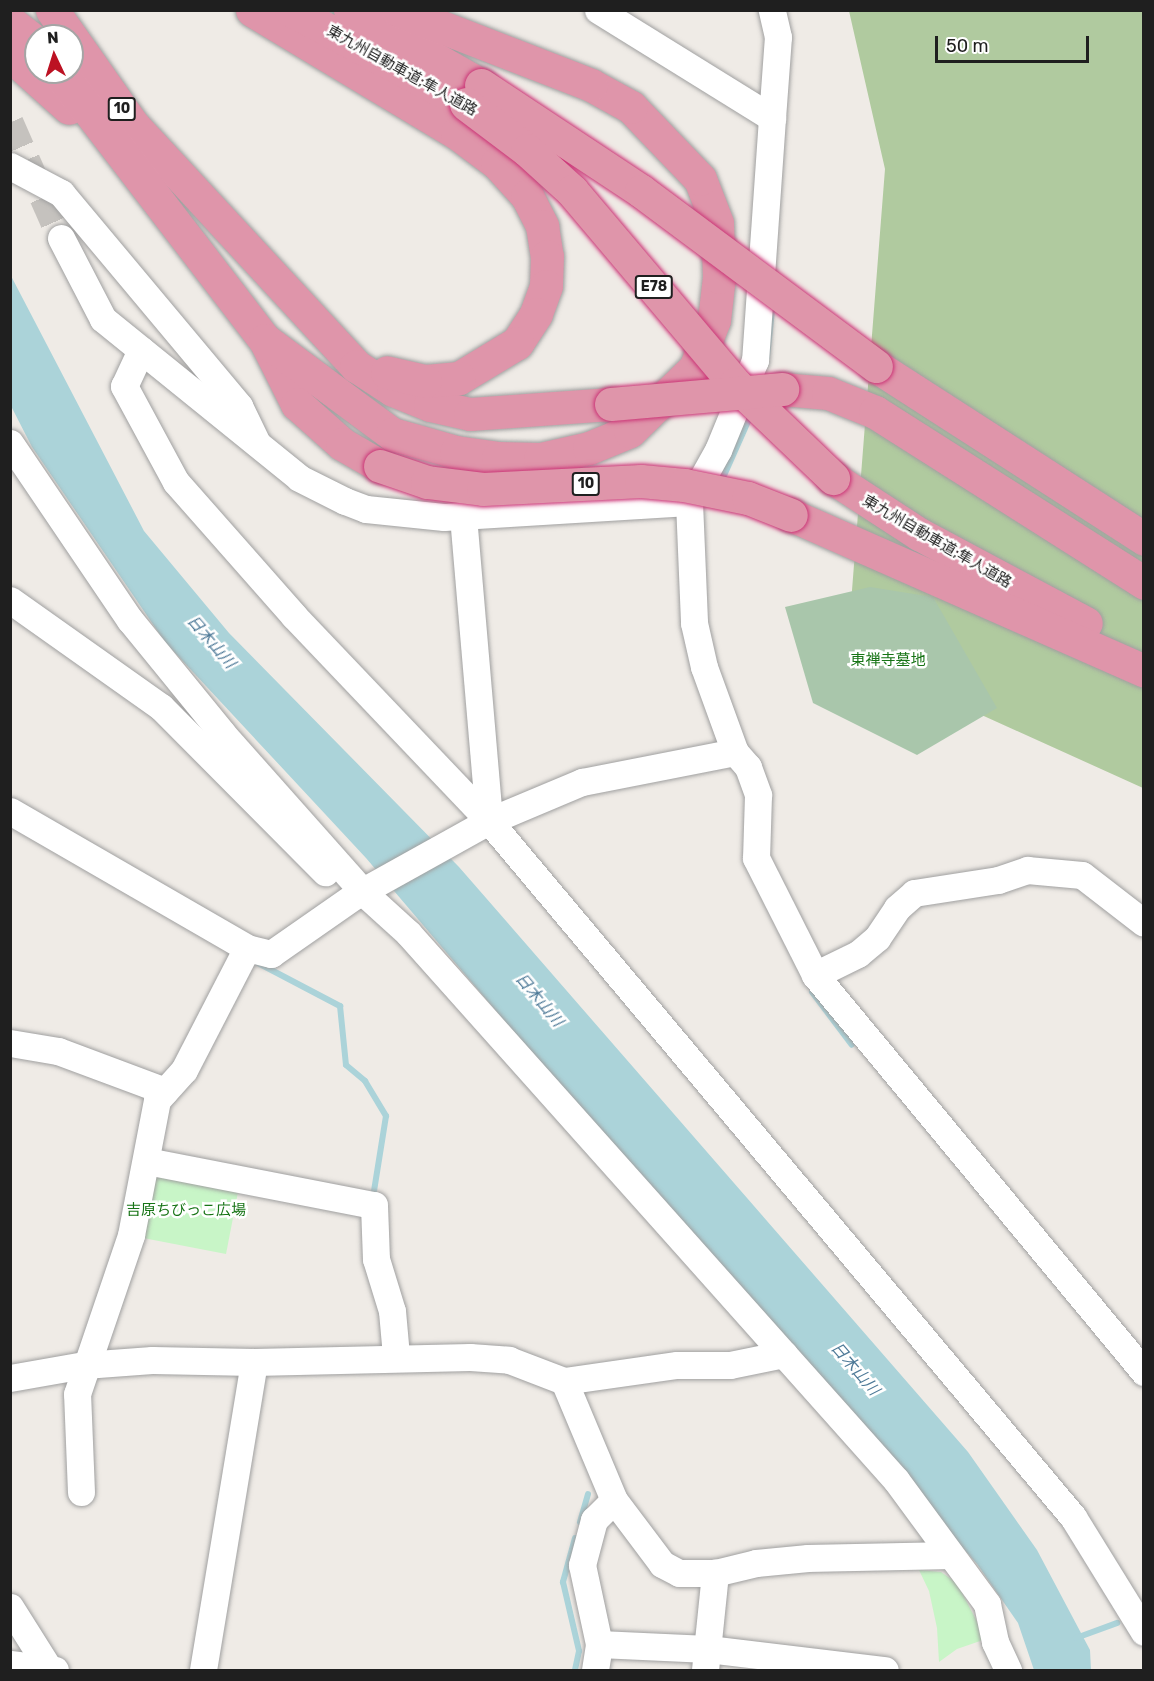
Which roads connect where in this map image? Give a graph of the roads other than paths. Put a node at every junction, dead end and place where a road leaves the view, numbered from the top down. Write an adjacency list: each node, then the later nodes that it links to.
1 (252, 10): 19 (highway)
2 (291, 10): 12 (highway, 東九州自動車道;隼人道路 / E78)
3 (350, 10): 12 (highway, 東九州自動車道;隼人道路 / E78)
4 (398, 10): 17 (highway)
5 (598, 10): 13 (street)
6 (772, 10): 13 (street)
7 (51, 14): 19 (highway, 10)
8 (10, 22): 9 (highway)
9 (24, 33)
10 (10, 55): 14 (highway)
11 (68, 84): 14 (highway, 10)
12 (474, 95): 24 (highway, 東九州自動車道;隼人道路 / E78, bridge); 27 (highway, 東九州自動車道;隼人道路 / E78, bridge)
13 (772, 118): 22 (street)
14 (121, 155): 17 (highway, 10)
15 (10, 166): 21 (street)
16 (61, 238): 18 (street)
17 (265, 340): 28 (highway, 10, bridge)
18 (141, 350): 21 (street); 31 (street)
19 (356, 366): 25 (highway, 10, bridge)
20 (10, 443): 32 (street)
21 (258, 444): 23 (street)
22 (689, 502): 23 (street); 29 (street)
23 (462, 516): 31 (street)
24 (1143, 539)
25 (1143, 583)
26 (10, 600): 32 (street)
27 (1143, 653)
28 (1143, 671)
29 (735, 752): 31 (street); 35 (street)
30 (10, 811): 34 (street)
31 (482, 824): 32 (street); 51 (street)
32 (363, 892): 34 (street); 39 (street)
33 (1143, 923): 35 (street)
34 (247, 948): 37 (street)
35 (815, 975): 43 (street)
36 (10, 1043): 37 (street)
37 (165, 1091): 38 (street)
38 (147, 1161): 40 (street); 42 (street)
39 (784, 1354): 45 (street); 48 (street)
40 (396, 1356): 41 (street); 45 (street)
41 (254, 1362): 42 (street); 56 (street)
42 (84, 1365): 44 (street); 46 (street)
43 (1143, 1372)
44 (10, 1378)
45 (564, 1382): 47 (street)
46 (81, 1492)
47 (614, 1500): 49 (street); 52 (street)
48 (950, 1556): 49 (street); 59 (street)
49 (715, 1573): 53 (street)
50 (10, 1607): 55 (street)
51 (1143, 1632)
52 (599, 1644): 53 (street); 57 (street)
53 (707, 1660): 58 (street)
54 (10, 1664): 55 (street)
55 (52, 1670)
56 (204, 1671)
57 (595, 1671)
58 (885, 1671)
59 (1008, 1671)

